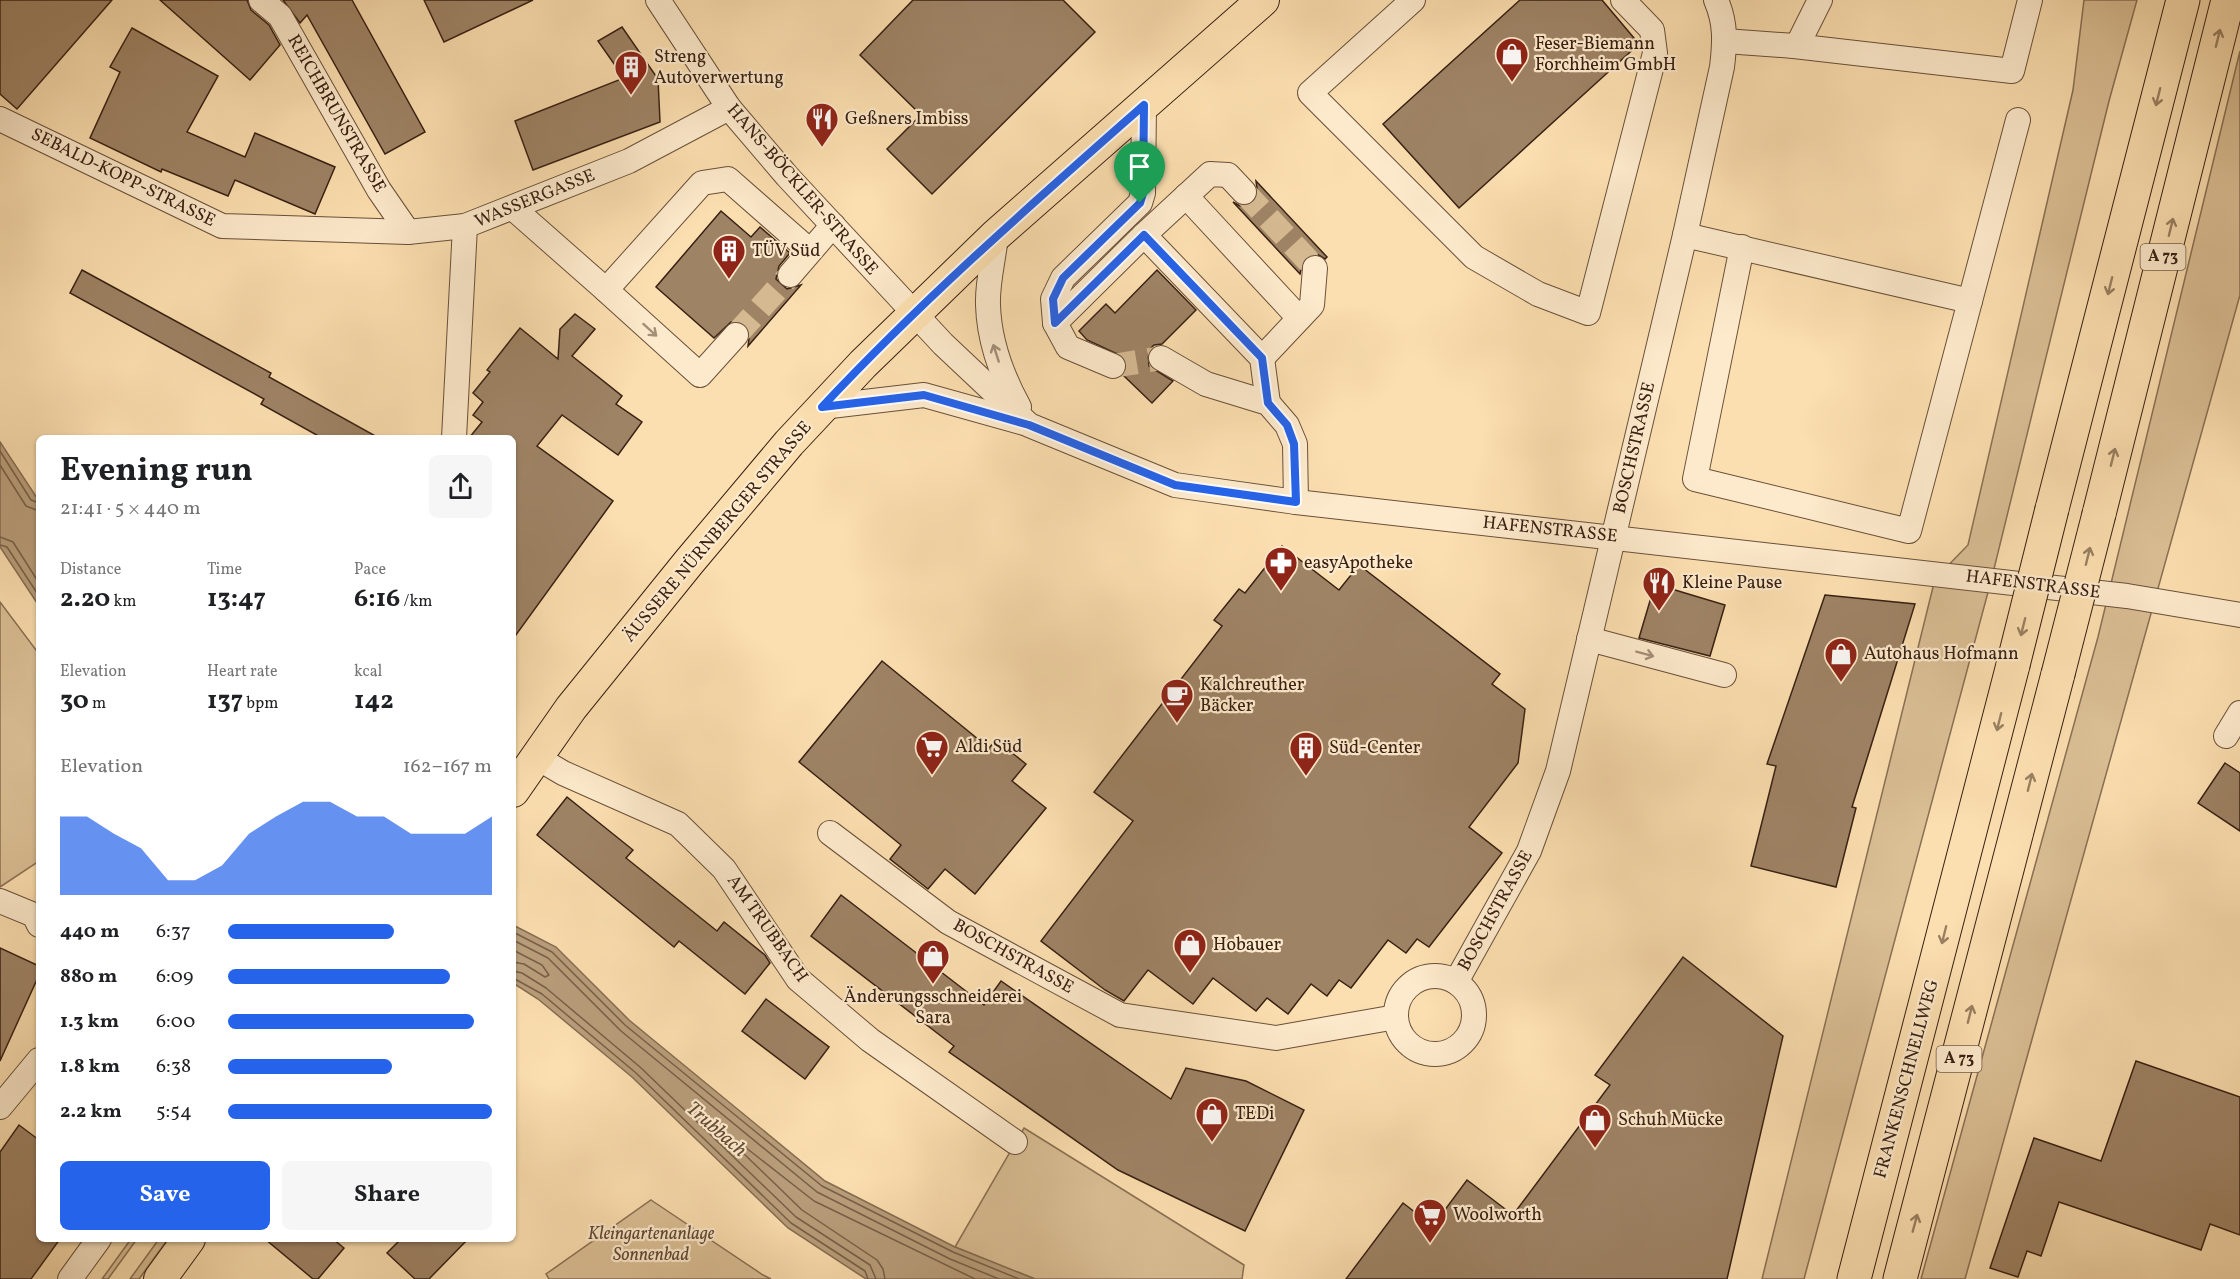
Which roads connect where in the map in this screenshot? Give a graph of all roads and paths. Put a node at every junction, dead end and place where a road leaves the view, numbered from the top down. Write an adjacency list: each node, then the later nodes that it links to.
1 (261, 0): 22 (street, REICHBRUNSTRASSE)
2 (658, 0): 14 (street, HANS-BÖCKLER-STRASSE)
3 (1263, 0): 13 (main road, ÄUSSERE NÜRNBERGER STRASSE)
4 (1413, 0): 5 (street)
5 (1623, 0)
6 (1716, 0): 11 (street, BOSCHSTRASSE)
7 (1820, 0): 12 (street)
8 (2030, 0): 12 (street)
9 (2183, 0): 64 (highway, FRANKENSCHNELLWEG / A 73, one-way to 64, bridge)
10 (2228, 0): 65 (highway, A 73, one-way to 10, bridge)
11 (1725, 41): 12 (street); 25 (street, BOSCHSTRASSE)
12 (1794, 46)
13 (1144, 105): 23 (main road, ÄUSSERE NÜRNBERGER STRASSE); 34 (street)
14 (729, 108): 19 (street, WASSERGASSE); 20 (street, HANS-BÖCKLER-STRASSE)
15 (0, 119): 22 (street, SEBALD-KOPP-STRASSE)
16 (2018, 120): 31 (street)
17 (1244, 192): 18 (street)
18 (1186, 196): 24 (street); 33 (street)
19 (514, 209): 21 (street, WASSERGASSE); 30 (street)
20 (833, 225): 27 (street); 32 (street, HANS-BÖCKLER-STRASSE)
21 (465, 226): 22 (street, SEBALD-KOPP-STRASSE); 42 (street, WASSERGASSE)
22 (408, 232)
23 (996, 235): 32 (main road, ÄUSSERE NÜRNBERGER STRASSE); 41 (street, one-way to 23)
24 (1144, 235): 34 (street); 37 (street)
25 (1685, 235): 26 (street); 44 (street, BOSCHSTRASSE)
26 (1742, 247): 31 (street); 31 (street)
27 (810, 251): 29 (street); 30 (street)
28 (1315, 268): 33 (street)
29 (790, 274)
30 (606, 290): 35 (street, one-way to 35)
31 (1970, 301)
32 (915, 313): 40 (main road, ÄUSSERE NÜRNBERGER STRASSE); 41 (street, HAFENSTRASSE)
33 (1299, 318): 37 (street)
34 (1055, 323): 38 (street)
35 (736, 335)
36 (1161, 358): 39 (street)
37 (1262, 358): 39 (street)
38 (1113, 366)
39 (1268, 403): 43 (street)
40 (822, 407): 41 (street); 50 (main road, ÄUSSERE NÜRNBERGER STRASSE)
41 (1029, 425): 43 (street, HAFENSTRASSE)
42 (454, 435)
43 (1296, 502): 44 (street, HAFENSTRASSE)
44 (1614, 537): 45 (street, HAFENSTRASSE); 46 (street, BOSCHSTRASSE)
45 (2240, 615)
46 (1589, 639): 47 (street, one-way to 47); 55 (street, BOSCHSTRASSE)
47 (1724, 675)
48 (2240, 713): 49 (street)
49 (2226, 736)
50 (536, 757): 51 (main road, ÄUSSERE NÜRNBERGER STRASSE); 59 (street, AM TRUBBACH)
51 (516, 786)
52 (830, 833): 56 (street, BOSCHSTRASSE)
53 (0, 901): 54 (street)
54 (36, 919)
55 (1456, 982): 56 (street, BOSCHSTRASSE); 56 (street, BOSCHSTRASSE)
56 (1396, 1017)
57 (36, 1064): 58 (street)
58 (0, 1107)
59 (1015, 1142)
60 (97, 1242): 62 (street)
61 (187, 1242): 63 (main road)
62 (70, 1279)
63 (160, 1279)
64 (1854, 1279)
65 (1900, 1279)

